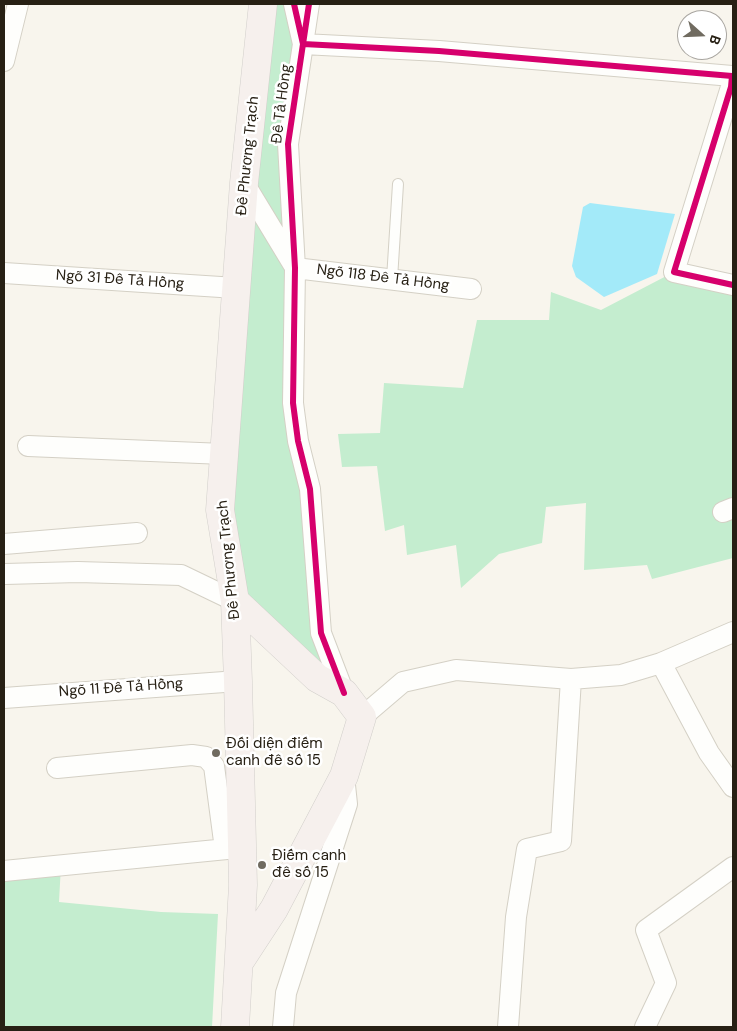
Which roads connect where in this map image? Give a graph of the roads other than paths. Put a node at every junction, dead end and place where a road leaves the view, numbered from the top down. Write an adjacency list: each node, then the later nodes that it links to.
1 (18, 4): 6 (street)
2 (263, 4): 8 (main road, Đê Phương Trạch)
3 (294, 4): 5 (street)
4 (309, 4): 5 (street, Đê Tả Hồng)
5 (303, 44): 7 (street); 10 (street, Đê Tả Hồng)
6 (4, 61)
7 (732, 81): 13 (street)
8 (244, 183): 10 (street); 14 (main road, Đê Phương Trạch)
9 (398, 184): 12 (lane)
10 (295, 268): 12 (street, Ngõ 118 Đê Tả Hồng); 26 (street, Đê Tả Hồng)
11 (4, 273): 14 (street, Ngõ 31 Đê Tả Hồng)
12 (392, 279): 15 (street, Ngõ 118 Đê Tả Hồng)
13 (733, 285)
14 (236, 288): 17 (main road, Đê Phương Trạch)
15 (471, 289)
16 (28, 446): 17 (street)
17 (224, 454): 21 (main road, Đê Phương Trạch)
18 (138, 533): 19 (street)
19 (4, 544)
20 (5, 574): 21 (street)
21 (235, 601): 25 (main road, Đê Phương Trạch); 26 (main road)
22 (733, 632): 23 (street)
23 (661, 663): 24 (street); 31 (street)
24 (571, 679): 28 (street); 38 (street)
25 (238, 681): 27 (street, Ngõ 11 Đê Tả Hồng); 32 (main road, Đê Phương Trạch)
26 (344, 692): 28 (main road)
27 (4, 698)
28 (362, 718): 30 (main road)
29 (57, 768): 32 (street)
30 (344, 776): 35 (main road); 37 (street)
31 (733, 787)
32 (233, 848): 34 (street); 35 (main road, Đê Phương Trạch)
33 (733, 867): 39 (street)
34 (4, 871)
35 (240, 961): 36 (main road, Đê Phương Trạch)
36 (234, 1027)
37 (283, 1027)
38 (508, 1027)
39 (645, 1027)

